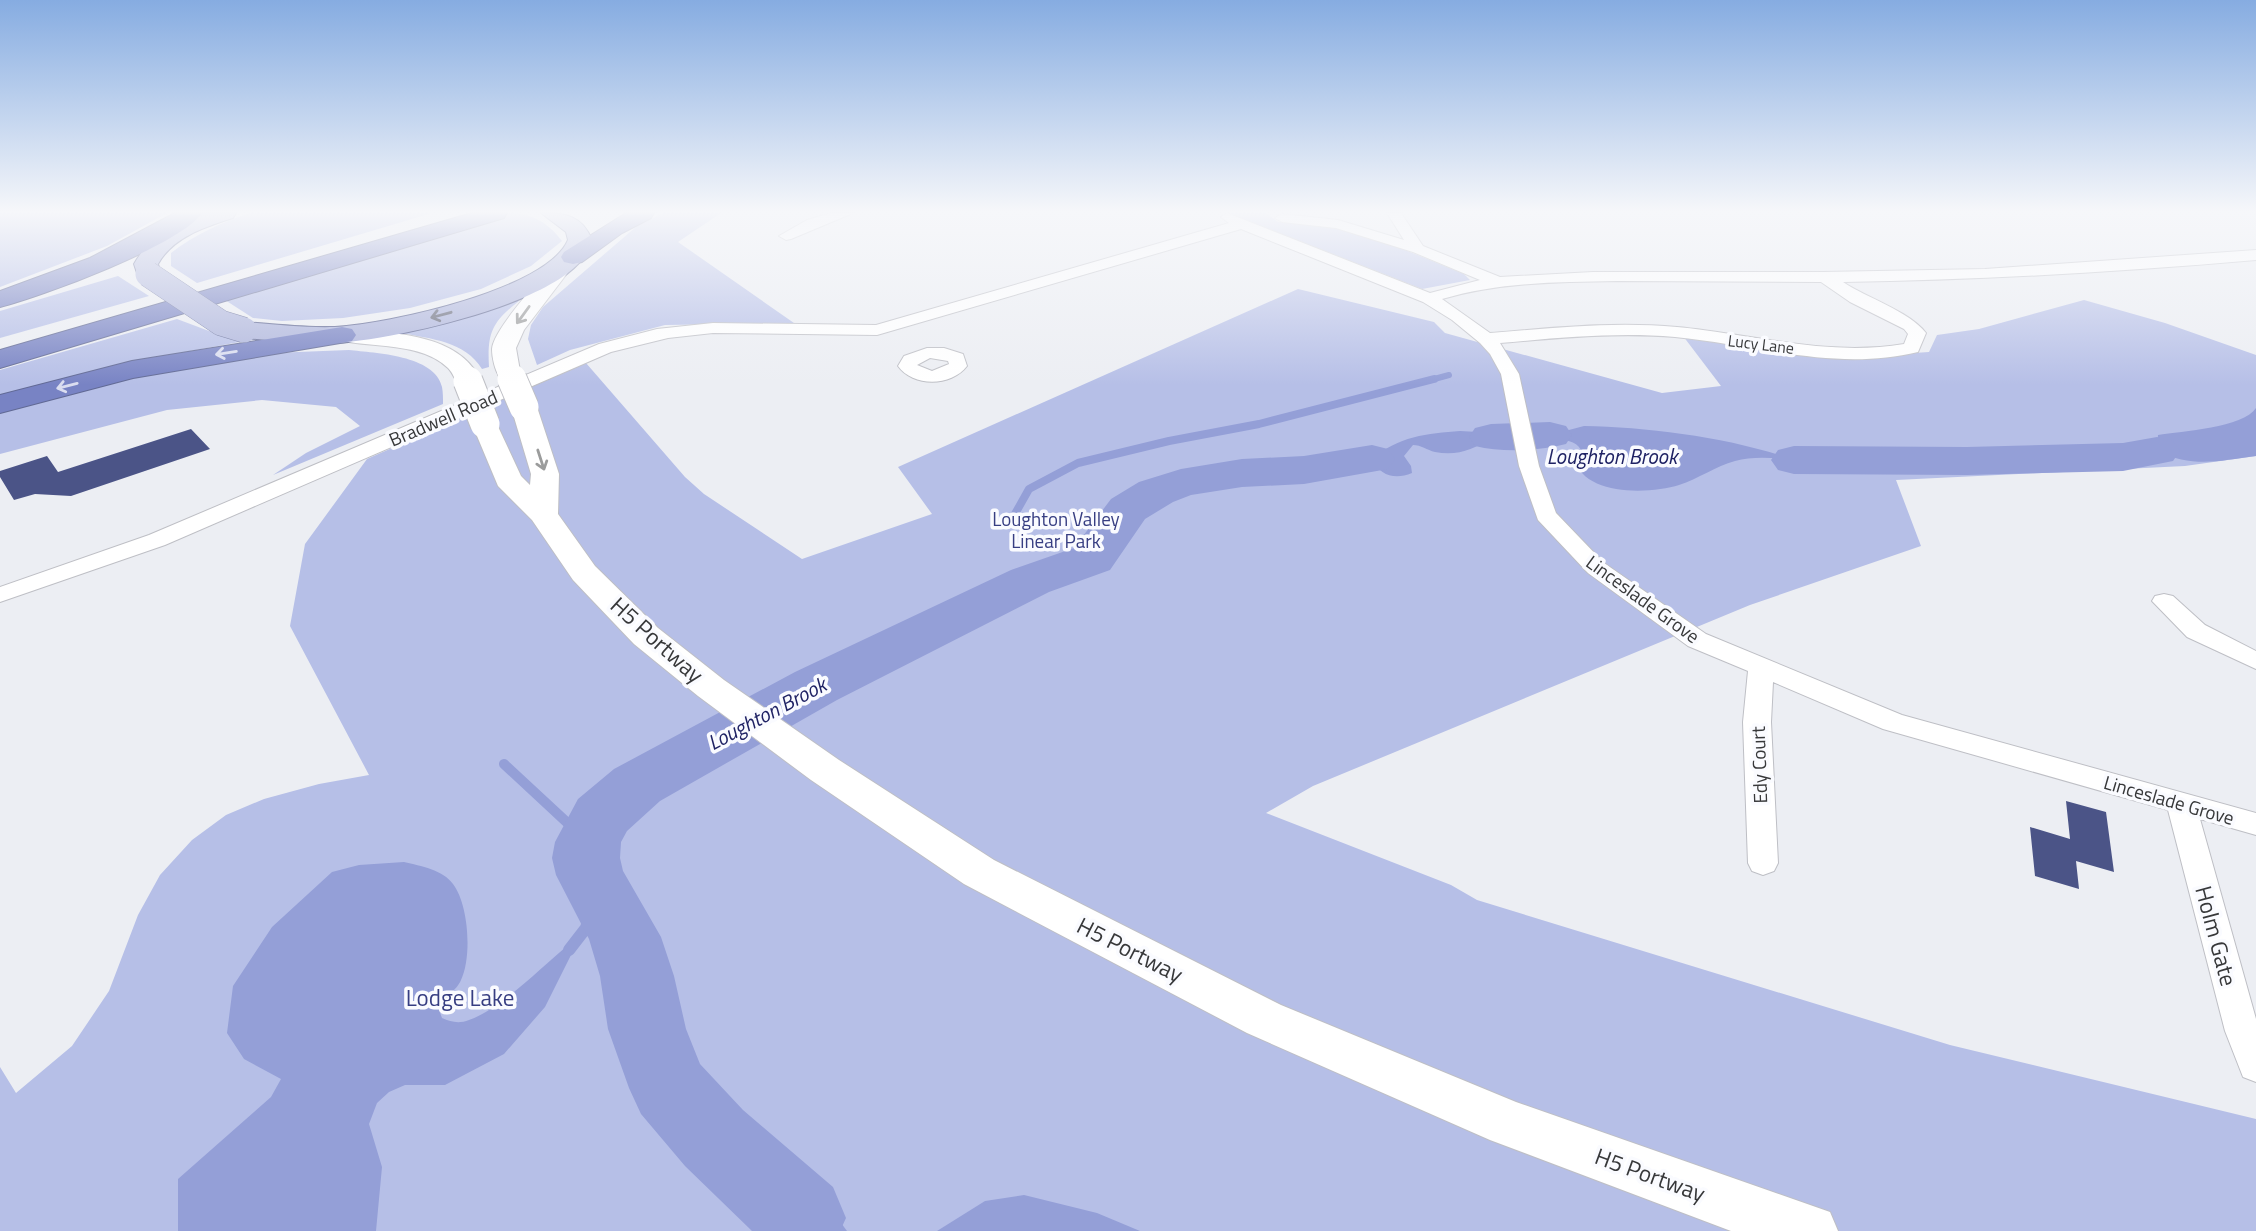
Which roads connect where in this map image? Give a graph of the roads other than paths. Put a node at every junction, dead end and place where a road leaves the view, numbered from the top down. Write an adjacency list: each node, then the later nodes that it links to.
1 (84, 270): 15 (highway)
2 (125, 270): 16 (highway)
3 (157, 270): 18 (main road, bridge)
4 (258, 270): 20 (highway)
5 (301, 270): 22 (highway)
6 (551, 270): 18 (main road, one-way to 18)
7 (560, 270): 24 (street, one-way to 24, bridge)
8 (1084, 270): 17 (street, Bradwell Road)
9 (1359, 270): 14 (street, Linceslade Grove)
10 (1470, 270): 13 (street)
11 (2038, 270): 12 (street)
12 (1825, 277): 13 (street); 19 (street, Lucy Lane)
13 (1496, 281): 14 (street)
14 (1429, 298): 19 (street, Linceslade Grove)
15 (0, 299)
16 (0, 307)
17 (902, 324): 21 (street); 25 (street, Bradwell Road)
18 (344, 335): 23 (highway, one-way to 23); 24 (street, H5 Portway, bridge)
19 (1486, 339): 28 (street, Linceslade Grove)
20 (0, 345)
21 (927, 353)
22 (0, 359)
23 (0, 404)
24 (543, 514): 29 (street, H5 Portway)
25 (0, 595)
26 (2164, 601): 27 (street)
27 (2256, 661)
28 (1761, 667): 30 (street, Linceslade Grove); 32 (street, Edy Court)
29 (711, 688): 34 (street, H5 Portway)
30 (2180, 805): 31 (street, Linceslade Grove); 33 (street, Holm Gate)
31 (2256, 824)
32 (1763, 863)
33 (2256, 1066)
34 (1811, 1231)

